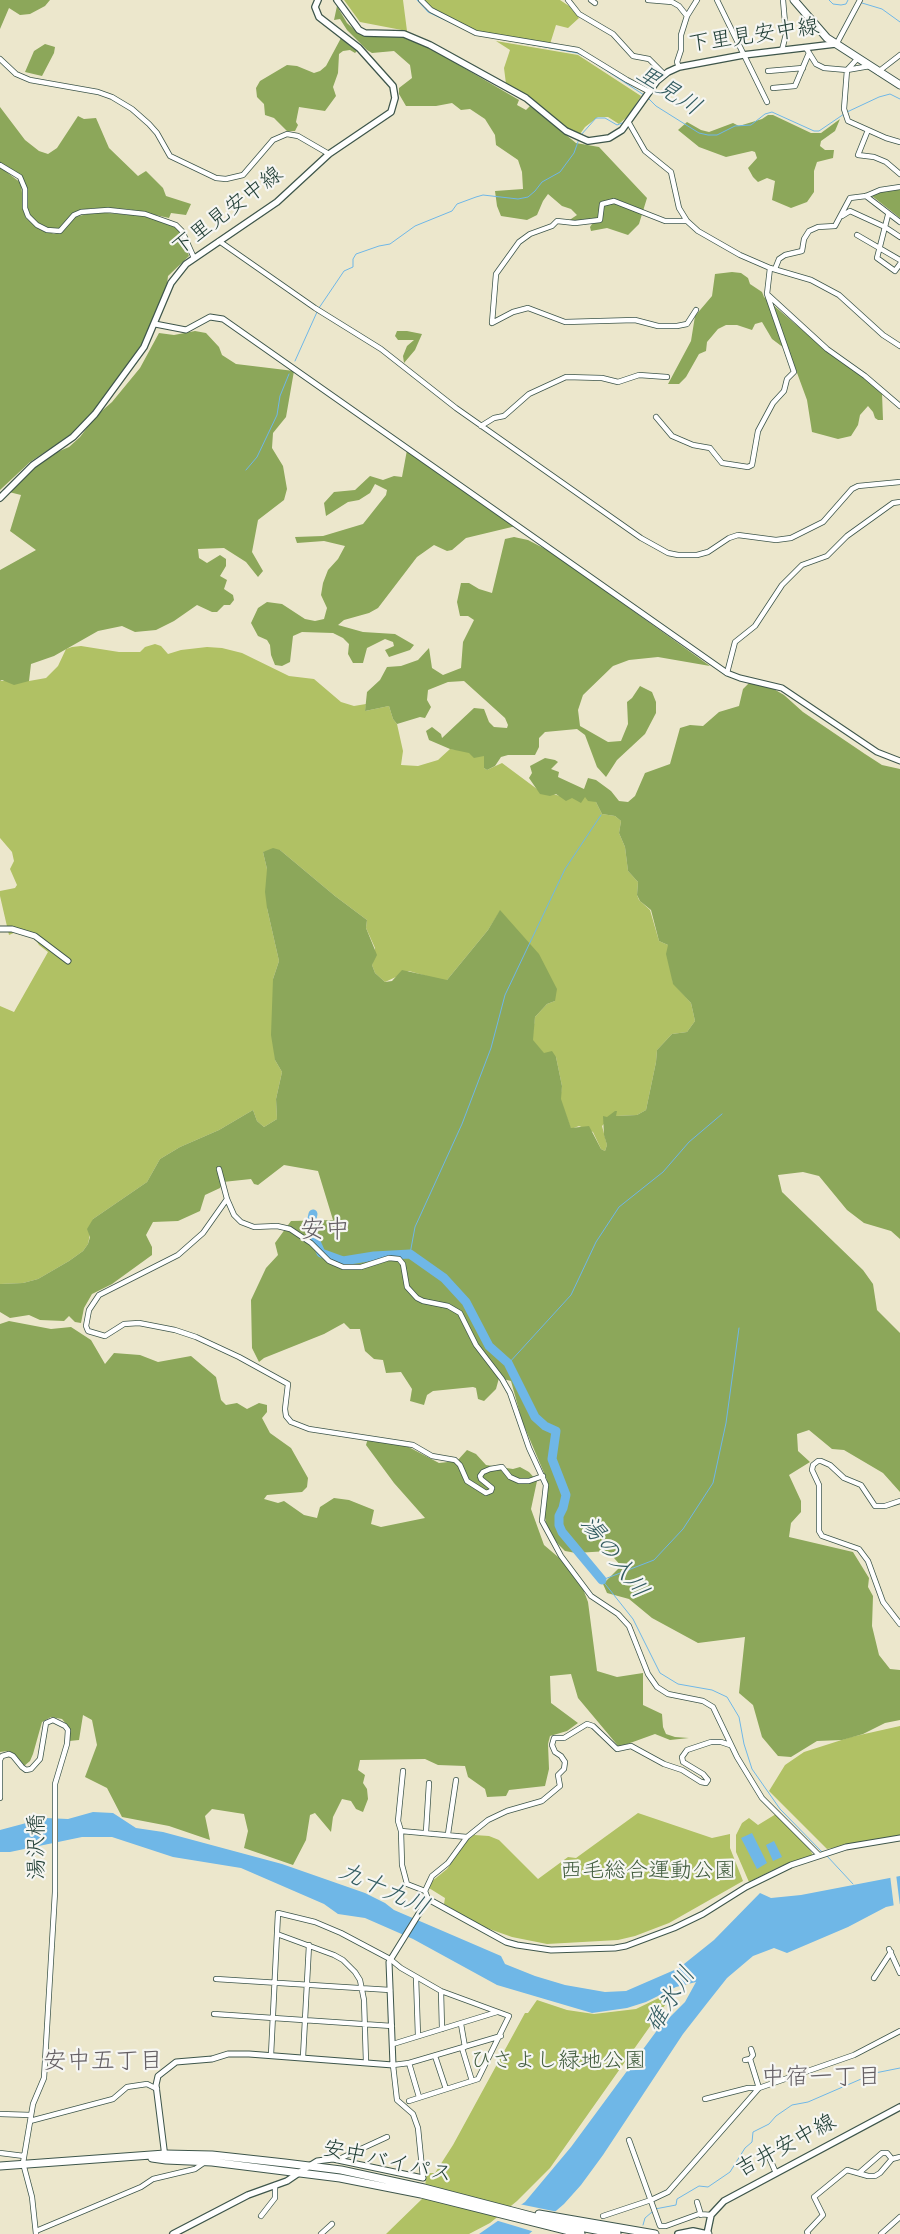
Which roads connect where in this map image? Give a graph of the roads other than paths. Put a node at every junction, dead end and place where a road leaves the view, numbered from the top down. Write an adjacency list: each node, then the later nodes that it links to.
1 (318, 0): 33 (main road, 下里見安中線)
2 (337, 0): 30 (main road, 下里見安中線)
3 (421, 0): 28 (street)
4 (568, 0): 25 (street)
5 (648, 0): 11 (street)
6 (697, 0): 11 (street)
7 (717, 0): 16 (street)
8 (783, 0): 13 (street)
9 (794, 0): 12 (highway)
10 (860, 0): 12 (street)
11 (687, 16): 19 (street)
12 (835, 44): 14 (main road, 下里見安中線); 17 (highway)
13 (782, 50): 14 (main road, 下里見安中線); 16 (main road, 下里見安中線)
14 (807, 51): 21 (street); 22 (street)
15 (900, 54): 24 (street)
16 (743, 56): 19 (main road, 下里見安中線); 29 (street)
17 (858, 58): 20 (highway); 22 (street)
18 (0, 59): 33 (street)
19 (679, 66): 25 (main road, 下里見安中線)
20 (870, 66): 22 (street); 24 (highway)
21 (803, 68): 23 (street); 27 (street)
22 (847, 70): 31 (street)
23 (768, 71)
24 (878, 72): 26 (highway)
25 (664, 74): 28 (main road, 下里見安中線)
26 (900, 85)
27 (773, 88)
28 (649, 92): 30 (main road, 下里見安中線)
29 (767, 102)
30 (628, 123): 40 (street)
31 (868, 130): 32 (street); 35 (street)
32 (900, 142)
33 (329, 154): 45 (main road, 下里見安中線)
34 (0, 165): 47 (street)
35 (900, 174)
36 (900, 187): 37 (street)
37 (866, 196): 38 (street); 39 (street)
38 (888, 215): 41 (street); 42 (street)
39 (841, 217): 42 (street); 49 (street)
40 (686, 221): 49 (street); 51 (street)
41 (900, 222)
42 (885, 227): 44 (street); 46 (street)
43 (857, 234): 46 (street)
44 (900, 237)
45 (219, 241): 47 (main road, 下里見安中線); 57 (street)
46 (880, 247): 48 (street); 48 (street)
47 (194, 258): 52 (main road, 下里見安中線)
48 (900, 262)
49 (773, 268): 50 (street); 53 (street)
50 (767, 294): 55 (street); 56 (street)
51 (696, 310)
52 (155, 324): 59 (main road, 下里見安中線); 61 (street)
53 (900, 346)
54 (667, 377): 57 (street)
55 (900, 406)
56 (656, 417)
57 (481, 426): 58 (street)
58 (900, 482)
59 (0, 498)
60 (900, 502): 61 (street)
61 (726, 673): 62 (street)
62 (900, 761)
63 (0, 929): 64 (street)
64 (68, 961)
65 (219, 1169): 66 (street)
66 (227, 1199): 67 (street); 67 (street)
67 (543, 1476): 70 (street)
68 (900, 1501): 69 (street)
69 (900, 1624)
70 (730, 1745): 78 (street); 80 (street)
71 (403, 1770): 75 (street)
72 (456, 1780): 77 (street)
73 (428, 1783): 76 (street)
74 (0, 1798): 124 (street, 湯沢橋)
75 (401, 1831): 76 (street); 81 (street)
76 (426, 1832): 77 (street)
77 (448, 1834): 78 (street)
78 (466, 1837): 81 (street)
79 (900, 1838): 80 (street)
80 (823, 1854): 82 (street)
81 (425, 1891): 82 (street)
82 (427, 1900): 85 (street)
83 (277, 1934): 84 (street); 85 (street); 90 (street)
84 (309, 1945): 91 (street); 92 (street)
85 (392, 1956): 87 (street); 93 (street)
86 (900, 1973): 88 (street)
87 (416, 1976): 94 (street); 104 (street)
88 (874, 1978)
89 (216, 1979): 90 (street)
90 (275, 1984): 91 (street); 97 (street)
91 (308, 1985): 92 (street); 98 (street)
92 (362, 1988): 93 (street); 99 (street)
93 (390, 1990): 101 (street)
94 (441, 1991): 95 (street); 102 (street)
95 (497, 2012): 100 (street); 105 (street)
96 (214, 2014): 97 (street)
97 (273, 2017): 98 (street); 109 (street)
98 (305, 2020): 99 (street); 111 (street)
99 (365, 2024): 101 (street); 112 (street)
100 (461, 2024): 102 (street); 107 (street)
101 (392, 2026): 106 (street)
102 (442, 2029): 104 (street)
103 (900, 2031): 116 (street)
104 (418, 2036): 106 (street)
105 (500, 2036): 107 (street); 115 (street)
106 (393, 2044): 114 (street)
107 (464, 2047): 110 (street); 115 (street)
108 (751, 2049): 116 (street)
109 (271, 2056): 111 (street); 117 (street)
110 (436, 2056): 113 (street); 118 (street)
111 (303, 2057): 112 (street)
112 (366, 2062): 114 (street)
113 (409, 2063): 114 (street); 119 (street)
114 (394, 2065): 140 (street)
115 (472, 2081): 118 (street)
116 (758, 2088): 120 (street); 143 (street)
117 (157, 2089): 124 (street); 129 (street)
118 (446, 2089): 119 (street)
119 (420, 2097): 121 (street)
120 (705, 2099)
121 (409, 2101)
122 (900, 2107): 138 (main road, 吉井安中線)
123 (0, 2114): 124 (street)
124 (30, 2118): 131 (street, 湯沢橋)
125 (387, 2137): 133 (street)
126 (629, 2140): 143 (street)
127 (0, 2153): 131 (street)
128 (900, 2156): 132 (street)
129 (165, 2157): 131 (highway, 安中バイパス); 134 (highway, 安中バイパス); 136 (highway, 安中バイパス)
130 (769, 2157): 138 (street)
131 (24, 2159): 135 (highway, 安中バイパス); 152 (street)
132 (892, 2159): 139 (street); 139 (street)
133 (337, 2160): 136 (street); 140 (street)
134 (206, 2162): 137 (highway, 安中バイパス); 152 (street)
135 (0, 2166)
136 (310, 2166): 137 (main road); 142 (highway, 安中バイパス)
137 (301, 2172): 141 (main road); 142 (highway, 安中バイパス)
138 (776, 2173): 146 (main road, 吉井安中線)
139 (859, 2173): 160 (street)
140 (423, 2178)
141 (275, 2185): 147 (street); 153 (main road)
142 (422, 2191): 151 (highway, 安中バイパス); 151 (highway, 安中バイパス)
143 (651, 2200): 145 (street); 148 (street)
144 (696, 2202): 145 (street)
145 (701, 2214): 146 (street)
146 (711, 2215): 159 (main road)
147 (260, 2216)
148 (603, 2216)
149 (900, 2217): 161 (street)
150 (332, 2224): 154 (street)
151 (557, 2227): 155 (highway); 156 (highway); 157 (highway)
152 (36, 2233)
153 (172, 2234)
154 (321, 2234)
155 (581, 2234)
156 (617, 2234)
157 (655, 2234)
158 (678, 2234): 159 (main road)
159 (707, 2234)
160 (808, 2234)
161 (881, 2234)

